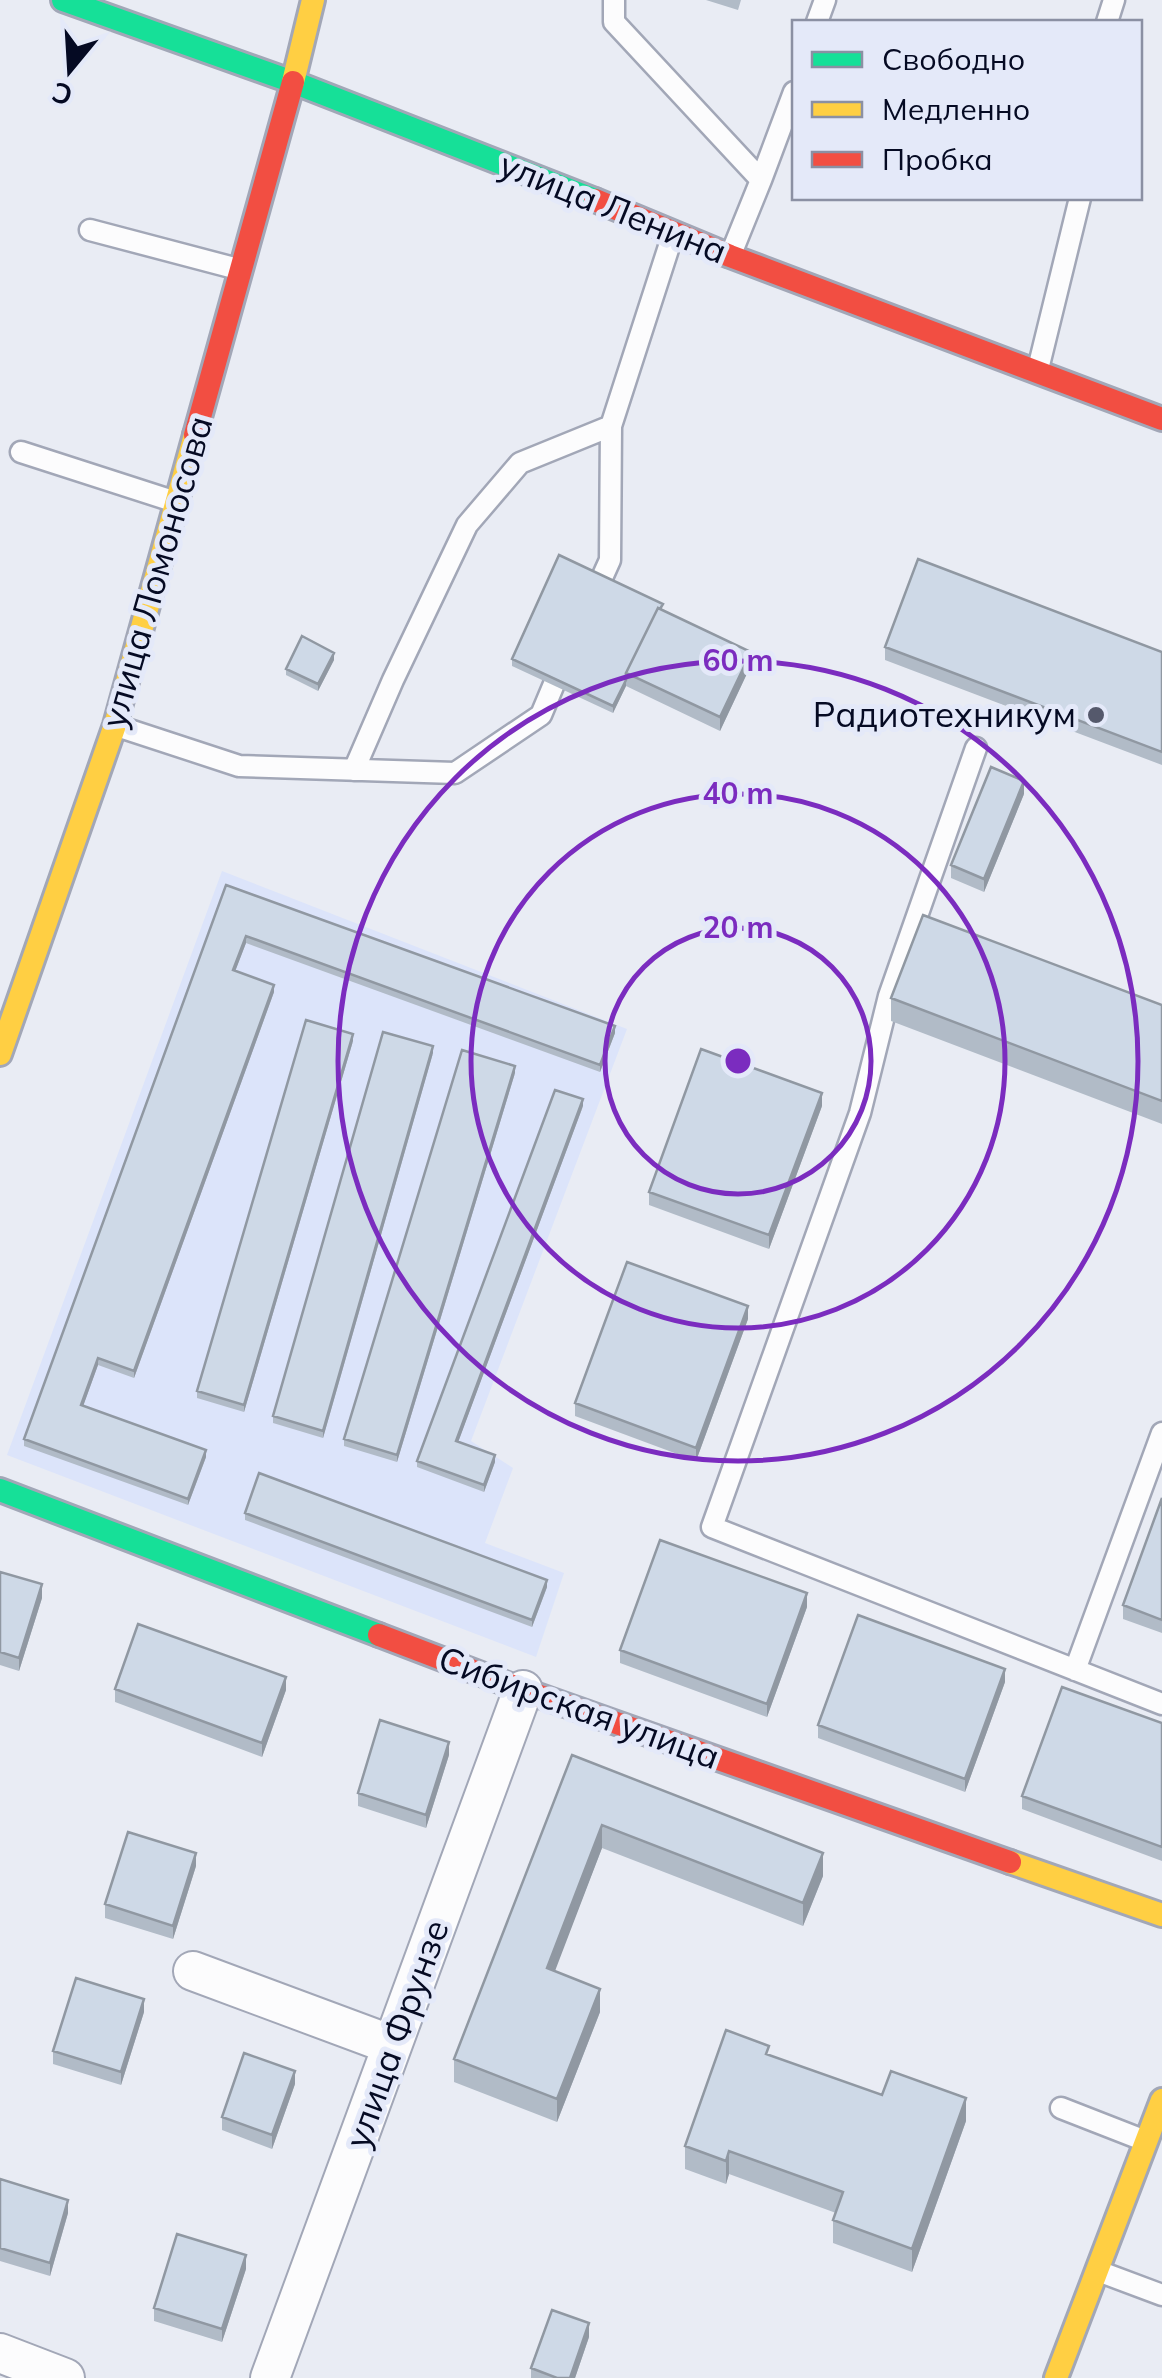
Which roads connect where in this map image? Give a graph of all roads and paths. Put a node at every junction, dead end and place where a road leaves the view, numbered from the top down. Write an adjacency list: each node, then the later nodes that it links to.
1 (63, 0): 4 (street, улица Ленина)
2 (313, 0): 4 (street, улица Ломоносова)
3 (614, 0): 6 (lane)
4 (293, 82): 9 (street, улица Ленина); 11 (street, улица Ломоносова)
5 (792, 97): 6 (lane)
6 (761, 180): 10 (lane)
7 (1080, 200): 12 (lane)
8 (90, 230): 11 (lane)
9 (674, 231): 10 (street, улица Ленина); 14 (lane)
10 (730, 256): 12 (street, улица Ленина)
11 (241, 270): 16 (street, улица Ломоносова)
12 (1037, 371): 13 (street, улица Ленина)
13 (1162, 419)
14 (611, 426): 17 (lane); 21 (lane)
15 (21, 452): 16 (lane)
16 (177, 503): 19 (street, улица Ломоносова)
17 (601, 580)
18 (554, 684): 21 (lane)
19 (115, 726): 21 (lane); 22 (street, улица Ломоносова)
20 (976, 748): 25 (lane)
21 (354, 770)
22 (0, 1054)
23 (1162, 1434): 25 (lane)
24 (0, 1490): 26 (street, Сибирская улица)
25 (1076, 1670): 27 (lane)
26 (524, 1690): 28 (street, Сибирская улица); 30 (street, улица Фрунзе)
27 (1162, 1704)
28 (1162, 1915)
29 (193, 1972): 30 (street)
30 (392, 2046): 38 (street, улица Фрунзе)
31 (1162, 2100): 33 (street)
32 (1062, 2108): 33 (lane)
33 (1146, 2141): 34 (street)
34 (1096, 2270): 35 (lane); 39 (street)
35 (1162, 2295)
36 (0, 2354): 37 (street)
37 (65, 2378)
38 (270, 2378)
39 (1056, 2378)

